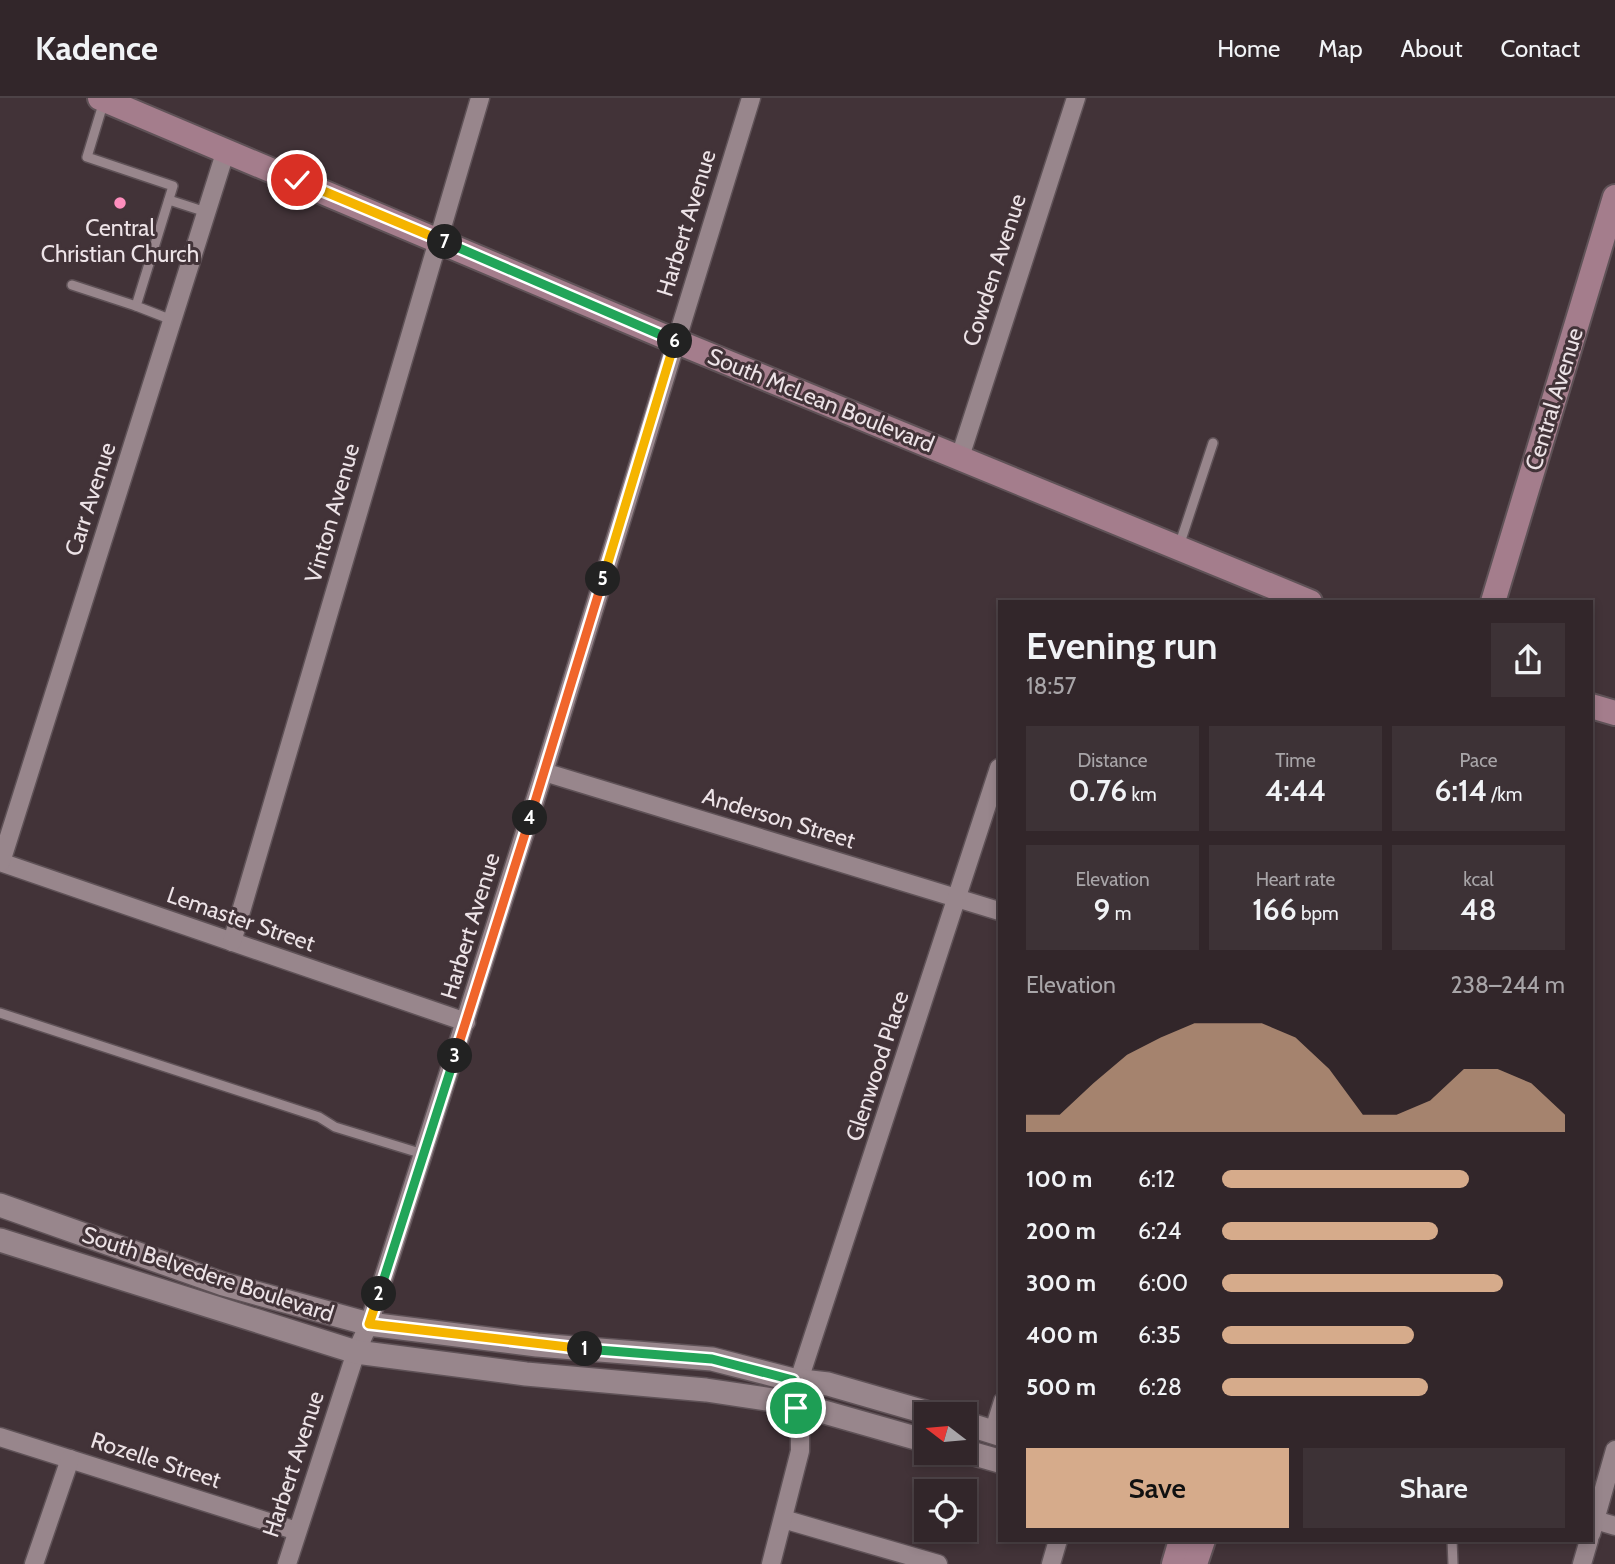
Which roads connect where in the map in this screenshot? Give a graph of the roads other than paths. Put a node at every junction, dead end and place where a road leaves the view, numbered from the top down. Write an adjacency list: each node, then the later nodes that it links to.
1 (480, 98): 9 (street, Vinton Avenue)
2 (751, 98): 13 (street, Harbert Avenue)
3 (1076, 98): 15 (street, Cowden Avenue)
4 (102, 99): 5 (main road, South McLean Boulevard); 7 (lane)
5 (226, 150): 8 (street, Carr Avenue); 9 (main road, South McLean Boulevard)
6 (1615, 197): 18 (main road, Central Avenue)
7 (169, 200): 8 (lane); 11 (lane)
8 (206, 212): 12 (street, Carr Avenue)
9 (438, 239): 13 (main road, South McLean Boulevard); 26 (street, Vinton Avenue)
10 (72, 285): 11 (lane)
11 (136, 306): 12 (lane)
12 (172, 320): 23 (street, Carr Avenue)
13 (675, 341): 15 (main road, South McLean Boulevard); 22 (street, Harbert Avenue)
14 (1213, 443): 16 (lane)
15 (960, 457): 16 (main road, South McLean Boulevard)
16 (1178, 548): 17 (main road, South McLean Boulevard)
17 (1305, 600)
18 (1494, 600)
19 (1593, 707): 20 (main road)
20 (1615, 713)
21 (998, 771): 24 (street, Glenwood Place)
22 (544, 772): 24 (street, Anderson Street); 28 (street, Harbert Avenue)
23 (1, 862): 26 (street, Lemaster Street)
24 (958, 898): 25 (street, Anderson Street); 34 (street, Glenwood Place)
25 (998, 911)
26 (232, 942): 28 (street, Lemaster Street)
27 (0, 1013): 29 (lane)
28 (466, 1021): 29 (street, Harbert Avenue)
29 (424, 1154): 32 (street, Harbert Avenue)
30 (0, 1205): 32 (street, South Belvedere Boulevard)
31 (0, 1240): 33 (street, South Belvedere Boulevard)
32 (369, 1324): 33 (street, Harbert Avenue); 34 (street, South Belvedere Boulevard)
33 (356, 1352): 34 (street, South Belvedere Boulevard); 49 (street, Harbert Avenue)
34 (797, 1393): 36 (street, South Belvedere Boulevard); 40 (street, South Belvedere Boulevard); 46 (street, Glenwood Place)
35 (998, 1406): 38 (lane)
36 (914, 1409)
37 (977, 1427): 38 (street)
38 (994, 1432)
39 (0, 1437): 43 (street, Rozelle Street)
40 (914, 1437)
41 (1615, 1450): 45 (street)
42 (977, 1455): 44 (street)
43 (70, 1459): 49 (street, Rozelle Street); 55 (street)
44 (998, 1461)
45 (1596, 1496): 48 (street)
46 (783, 1519): 57 (street, Glenwood Place); 58 (street)
47 (1615, 1526): 48 (street)
48 (1593, 1527)
49 (298, 1531): 56 (street, Harbert Avenue)
50 (1057, 1542): 59 (street)
51 (1180, 1542): 60 (main road)
52 (1202, 1542): 61 (main road)
53 (1452, 1542): 62 (lane)
54 (1588, 1542): 63 (street)
55 (34, 1564)
56 (287, 1564)
57 (771, 1564)
58 (938, 1564)
59 (1051, 1564)
60 (1174, 1564)
61 (1195, 1564)
62 (1453, 1564)
63 (1582, 1564)

